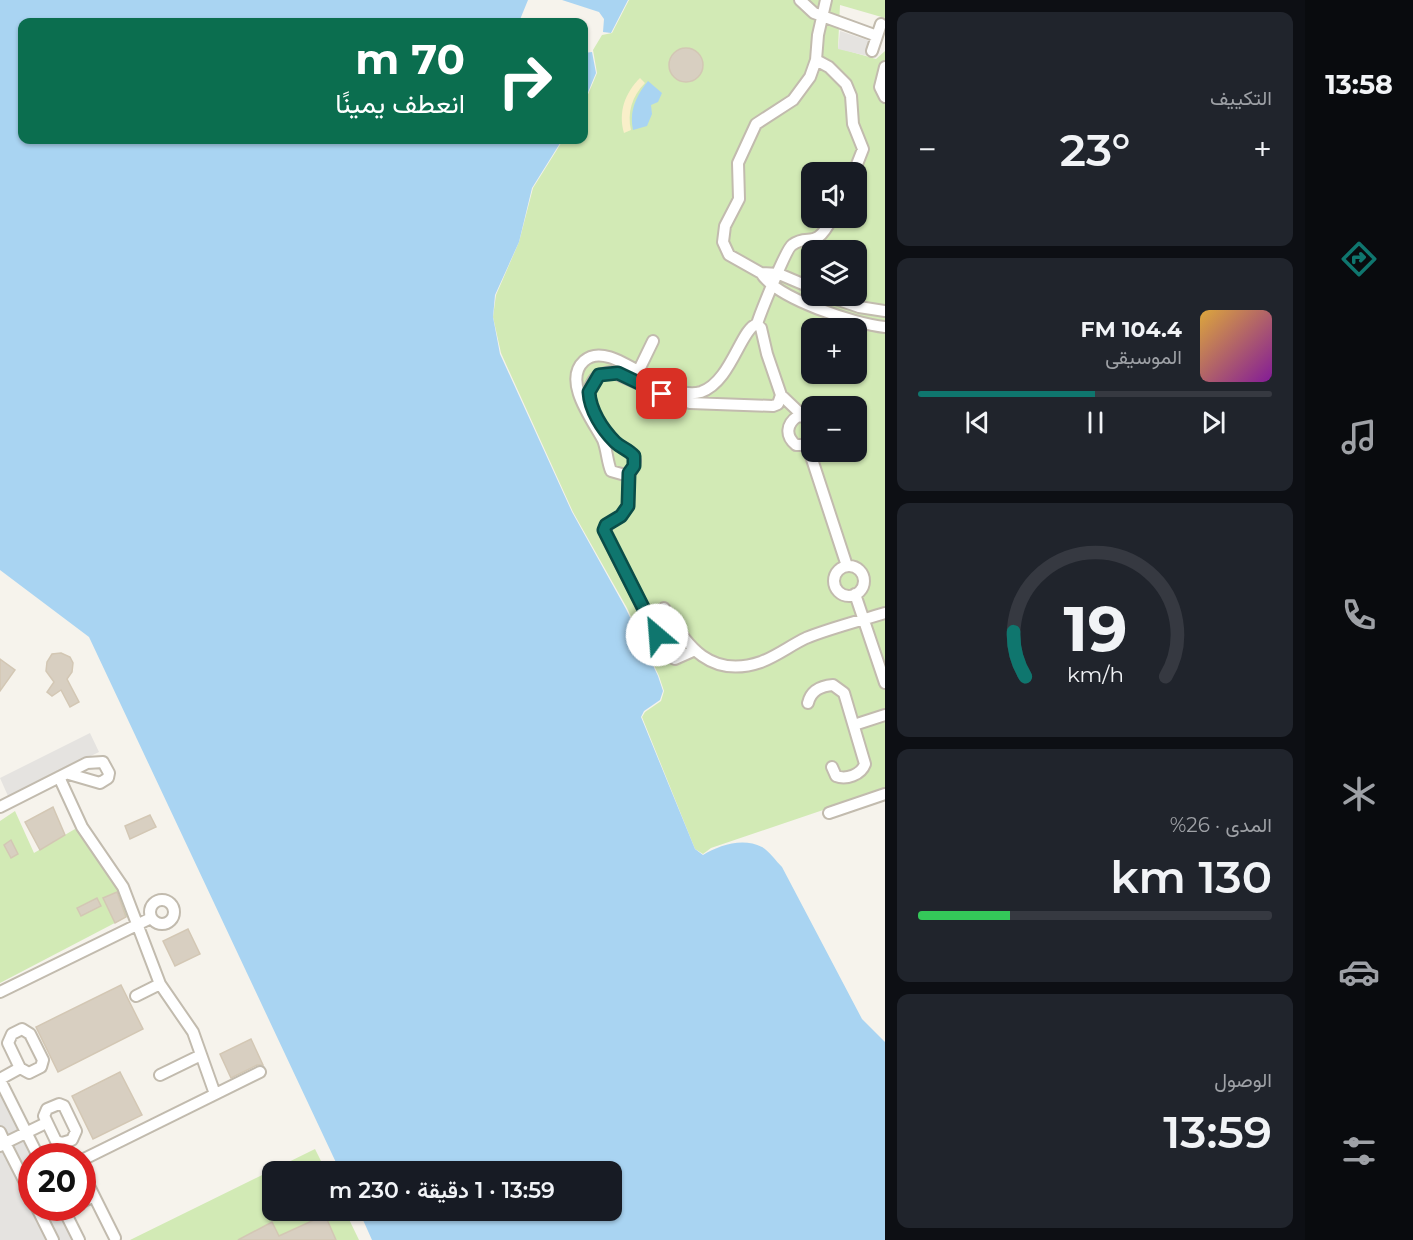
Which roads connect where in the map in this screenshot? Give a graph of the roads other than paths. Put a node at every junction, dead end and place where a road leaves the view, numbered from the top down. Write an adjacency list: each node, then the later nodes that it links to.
1 (800, 0): 3 (lane)
2 (826, 0): 3 (lane)
3 (821, 19): 5 (lane); 7 (lane)
4 (881, 24): 5 (lane)
5 (877, 36): 6 (lane)
6 (872, 51)
7 (816, 60): 10 (lane); 12 (lane)
8 (885, 67): 9 (lane)
9 (885, 97)
10 (858, 162)
11 (826, 228): 13 (lane)
12 (761, 273): 13 (lane); 15 (lane)
13 (779, 274): 14 (lane); 15 (lane)
14 (801, 283)
15 (773, 286): 18 (lane); 19 (lane)
16 (856, 306): 17 (lane)
17 (885, 312)
18 (757, 324): 21 (lane); 22 (lane)
19 (885, 327)
20 (652, 341): 21 (lane)
21 (636, 376): 23 (lane); 29 (lane); 29 (lane)
22 (781, 395): 23 (lane); 24 (lane)
23 (773, 406): 26 (lane)
24 (801, 411)
25 (801, 419): 26 (lane)
26 (790, 424): 27 (lane)
27 (801, 445)
28 (815, 462): 30 (lane)
29 (629, 473): 35 (lane)
30 (847, 566): 31 (lane); 31 (lane)
31 (855, 594): 34 (lane)
32 (664, 608): 35 (lane)
33 (885, 613): 34 (lane)
34 (864, 620): 35 (lane); 36 (lane)
35 (693, 651)
36 (885, 683)
37 (808, 703): 39 (lane)
38 (885, 715): 39 (lane)
39 (854, 725): 40 (lane)
40 (832, 767)
41 (885, 794): 43 (lane)
42 (0, 807): 45 (lane)
43 (829, 813)
44 (151, 918): 45 (lane)
45 (138, 924): 46 (lane); 47 (lane)
46 (160, 984): 48 (lane); 50 (lane)
47 (0, 992)
48 (135, 996)
49 (4, 1045): 51 (lane); 51 (lane)
50 (201, 1056): 53 (lane); 55 (lane)
51 (20, 1068): 54 (lane)
52 (260, 1072): 55 (lane)
53 (160, 1075)
54 (0, 1080): 58 (lane)
55 (215, 1094): 61 (lane)
56 (46, 1123): 58 (lane)
57 (0, 1132): 60 (lane)
58 (26, 1133): 59 (lane); 60 (lane)
59 (31, 1143)
60 (3, 1144): 62 (lane)
61 (96, 1153)
62 (18, 1171)
63 (96, 1200): 66 (lane)
64 (44, 1221): 67 (lane)
65 (72, 1221): 68 (lane)
66 (115, 1238)
67 (53, 1240)
68 (79, 1240)

